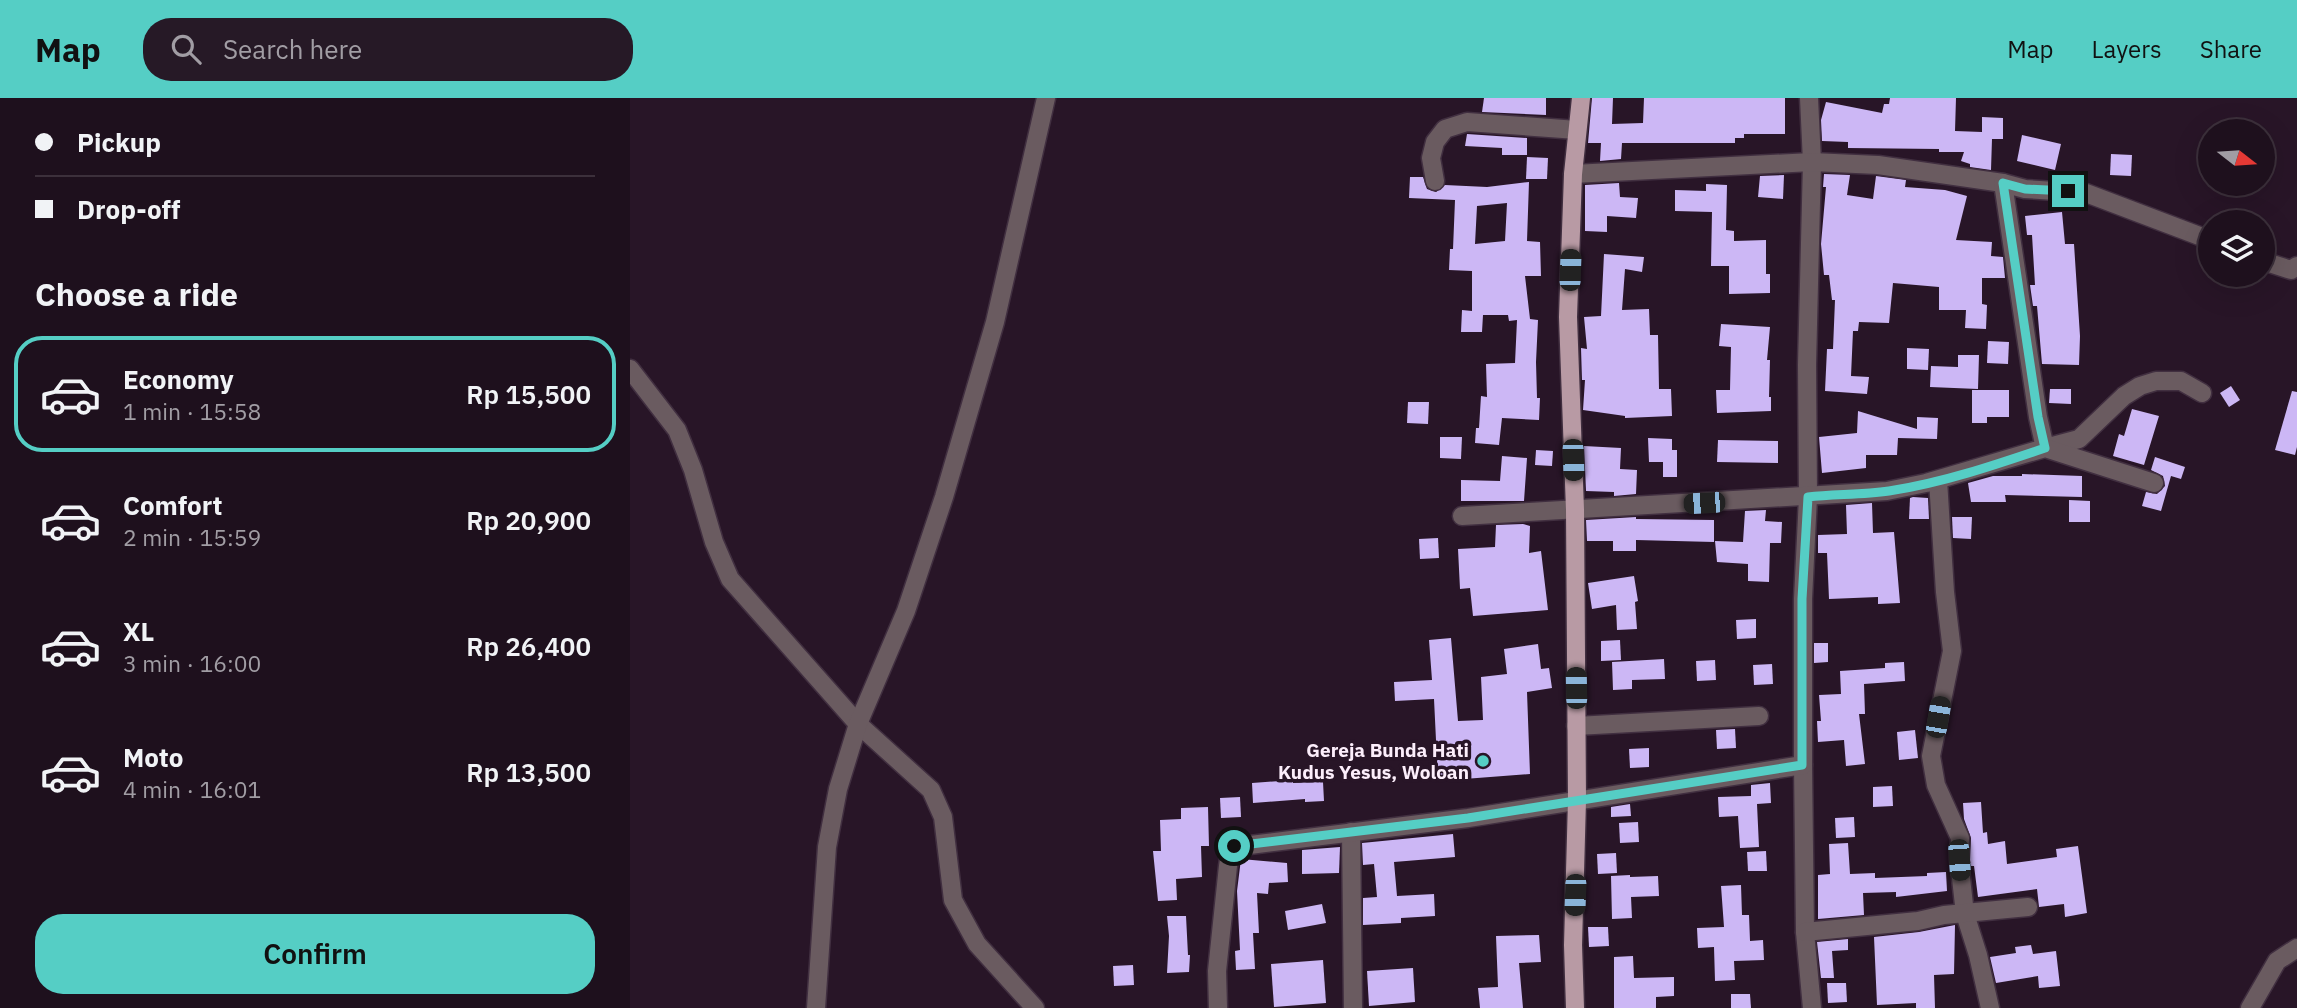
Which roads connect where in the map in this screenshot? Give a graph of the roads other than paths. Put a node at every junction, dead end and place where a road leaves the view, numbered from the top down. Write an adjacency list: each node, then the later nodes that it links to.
1 (1046, 98): 21 (street)
2 (1581, 98): 4 (main road)
3 (1809, 98): 5 (street)
4 (1577, 130): 6 (main road); 7 (street)
5 (1812, 162): 6 (street); 8 (street); 17 (street)
6 (1573, 174): 18 (main road)
7 (1435, 181)
8 (2003, 183): 9 (street); 14 (street)
9 (2198, 235)
10 (2275, 264): 11 (street)
11 (2294, 268)
12 (630, 369): 21 (street)
13 (2202, 393): 14 (street)
14 (2045, 448): 15 (street); 16 (street)
15 (1938, 480): 17 (street); 27 (street)
16 (2154, 483)
17 (1808, 497): 18 (street); 23 (street)
18 (1575, 510): 19 (street); 22 (main road)
19 (1462, 516)
20 (1759, 716): 22 (street)
21 (858, 724): 30 (street); 31 (street)
22 (1576, 726): 24 (main road)
23 (1802, 765): 24 (street); 28 (street)
24 (1577, 800): 25 (street); 34 (main road)
25 (1351, 832): 32 (street); 33 (street)
26 (2028, 907): 27 (street)
27 (1965, 914): 28 (street); 36 (street)
28 (1805, 932): 35 (street)
29 (2297, 948): 37 (street)
30 (816, 1008)
31 (1035, 1008)
32 (1218, 1008)
33 (1353, 1008)
34 (1575, 1008)
35 (1812, 1008)
36 (1990, 1008)
37 (2250, 1008)

